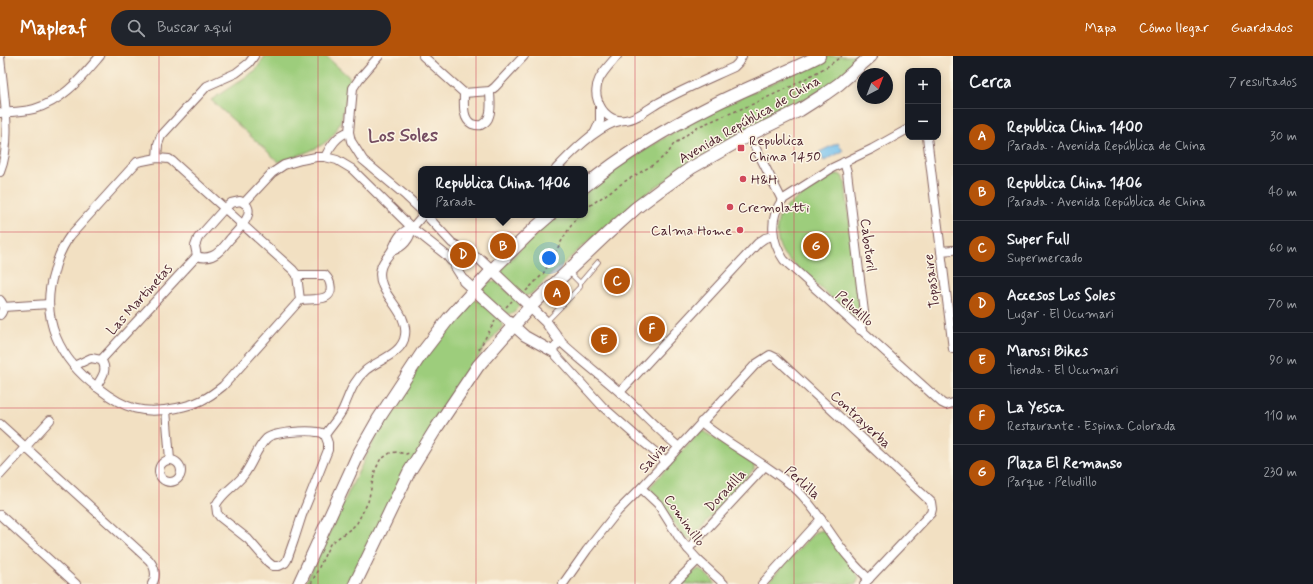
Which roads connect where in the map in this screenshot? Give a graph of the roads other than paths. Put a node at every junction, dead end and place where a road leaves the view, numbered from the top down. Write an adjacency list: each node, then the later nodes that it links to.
1 (100, 56): 14 (street)
2 (254, 56): 22 (street)
3 (379, 56): 17 (street)
4 (423, 56): 12 (street)
5 (524, 56): 11 (street)
6 (617, 56): 13 (street)
7 (742, 56): 15 (street)
8 (819, 56): 26 (main road, Avenida República de China)
9 (871, 56): 19 (main road, Avenida República de China)
10 (0, 57): 14 (street)
11 (490, 91): 12 (street); 12 (street)
12 (464, 93)
13 (600, 106): 15 (street); 18 (street)
14 (2, 113): 25 (street)
15 (621, 120): 18 (street)
16 (905, 131): 23 (street)
17 (349, 132): 21 (street); 29 (street)
18 (595, 133): 24 (street)
19 (749, 135): 27 (street); 43 (main road, Avenida República de China)
20 (927, 140): 38 (street, Topasaire)
21 (325, 157): 28 (street); 35 (street)
22 (157, 158): 30 (street); 49 (street)
23 (844, 162): 27 (street); 54 (street, Cabotoril)
24 (559, 166)
25 (0, 172)
26 (588, 184)
27 (782, 200): 36 (street, Peludillo)
28 (244, 203): 30 (street); 34 (street)
29 (418, 207)
30 (224, 209): 34 (street); 39 (street)
31 (422, 218): 35 (street)
32 (428, 218): 40 (street)
33 (547, 218): 42 (main road)
34 (242, 225): 39 (street); 44 (street)
35 (412, 228): 45 (street); 68 (street)
36 (773, 236): 54 (street, Peludillo); 62 (street)
37 (953, 250): 38 (street)
38 (941, 251): 56 (street, Topasaire)
39 (197, 256): 59 (street, Las Martinetas)
40 (481, 260): 42 (street)
41 (598, 262): 46 (lane)
42 (492, 271): 47 (main road); 51 (street)
43 (568, 271): 46 (lane); 51 (main road, Avenida República de China)
44 (297, 274): 48 (street); 48 (street)
45 (464, 280): 47 (street)
46 (580, 283): 52 (lane)
47 (474, 290): 53 (street); 83 (main road)
48 (300, 300): 64 (street)
49 (49, 304): 50 (street); 60 (street)
50 (1, 307)
51 (530, 307): 52 (street); 53 (main road, Avenida República de China)
52 (546, 322): 55 (street)
53 (513, 326): 57 (street); 84 (main road, Avenida República de China)
54 (860, 330): 63 (street, Peludillo)
55 (560, 341): 57 (street); 62 (street)
56 (953, 350)
57 (552, 351): 72 (street)
58 (770, 355): 66 (street, Salvia); 80 (street, Contrayerba)
59 (101, 360): 60 (street); 61 (street)
60 (74, 366): 61 (street)
61 (96, 387): 64 (street)
62 (620, 392): 70 (street)
63 (953, 403)
64 (166, 410): 71 (street)
65 (50, 420): 69 (street)
66 (701, 422): 70 (street, Salvia); 73 (street, Perlilla)
67 (0, 424): 69 (street)
68 (326, 435): 68 (street)
69 (26, 447): 74 (street); 82 (street)
70 (679, 447): 72 (street, Salvia)
71 (170, 460)
72 (666, 461): 75 (street, Salvia)
73 (765, 466): 77 (street, Perlilla); 78 (street, Doradilla)
74 (0, 475)
75 (641, 488): 78 (street, Cominillo); 85 (street, Salvia)
76 (0, 515): 81 (street)
77 (822, 519): 80 (street, Perlilla); 88 (street)
78 (688, 549): 79 (street, Cominillo)
79 (698, 560): 86 (street); 87 (street, Cominillo)
80 (866, 581)
81 (76, 584)
82 (152, 584)
83 (299, 584)
84 (355, 584)
85 (563, 584)
86 (674, 584)
87 (724, 584)
88 (762, 584)

